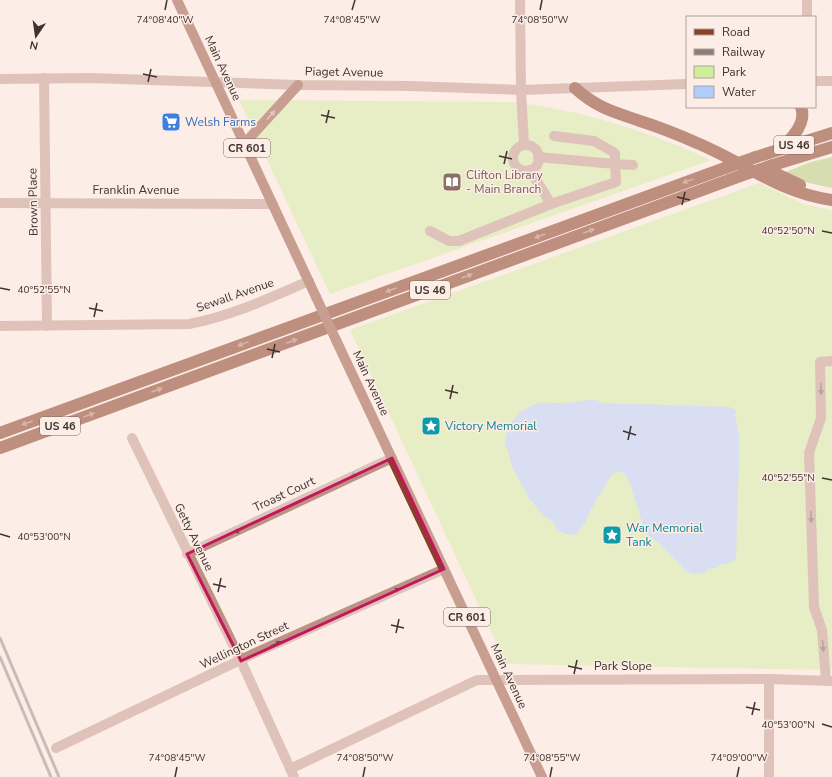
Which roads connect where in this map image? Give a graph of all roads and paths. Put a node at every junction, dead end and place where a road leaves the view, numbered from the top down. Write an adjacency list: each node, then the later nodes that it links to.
1 (177, 0): 9 (main road, Main Avenue / CR 601)
2 (520, 0): 13 (street)
3 (807, 0): 4 (street)
4 (807, 16)
5 (44, 78): 6 (street, Piaget Avenue); 9 (street, Piaget Avenue); 29 (street, Brown Place)
6 (0, 79)
7 (816, 81): 8 (street)
8 (832, 81)
9 (216, 82): 11 (street, Piaget Avenue); 18 (main road, Main Avenue / CR 601)
10 (686, 84): 12 (street, Piaget Avenue)
11 (298, 85): 13 (street, Piaget Avenue); 18 (main road, one-way to 11)
12 (575, 88): 13 (street, Piaget Avenue); 14 (highway)
13 (521, 90): 19 (street)
14 (589, 100): 26 (highway); 27 (highway)
15 (801, 108): 21 (highway)
16 (832, 133): 21 (highway, US 46)
17 (554, 136): 23 (street)
18 (244, 144): 30 (main road, Main Avenue / CR 601)
19 (524, 144): 22 (street); 25 (street)
20 (832, 147): 39 (highway, US 46, one-way to 20, bridge)
21 (782, 148): 37 (highway, US 46, one-way to 37, bridge)
22 (538, 157): 23 (street); 25 (street)
23 (615, 164): 24 (street); 31 (street)
24 (633, 165)
25 (530, 170): 31 (street)
26 (832, 192)
27 (832, 200)
28 (0, 203): 29 (street, Franklin Avenue)
29 (46, 203): 30 (street, Franklin Avenue); 35 (street, Brown Place)
30 (272, 204): 33 (main road, Main Avenue / CR 601)
31 (551, 204): 32 (street)
32 (430, 231)
33 (309, 282): 35 (street, Sewall Avenue); 40 (main road, Main Avenue / CR 601, bridge)
34 (0, 326): 35 (street, Sewall Avenue)
35 (47, 326)
36 (832, 361): 46 (street, one-way to 46)
37 (0, 432)
38 (132, 438): 41 (street, Getty Avenue)
39 (0, 448)
40 (392, 458): 41 (street, Troast Court, one-way to 41); 42 (main road, Main Avenue / CR 601)
41 (187, 554): 43 (street, Getty Avenue)
42 (444, 569): 43 (street, Wellington Street, one-way to 42); 44 (main road, Main Avenue / CR 601)
43 (241, 661): 47 (street, Wellington Street); 48 (street, Getty Avenue)
44 (496, 678): 45 (street, Park Slope); 48 (street, Park Slope); 49 (main road, Main Avenue / CR 601)
45 (769, 679): 46 (street, Park Slope); 50 (street)
46 (829, 681)
47 (56, 748)
48 (292, 773)
49 (542, 777)
50 (769, 777)

